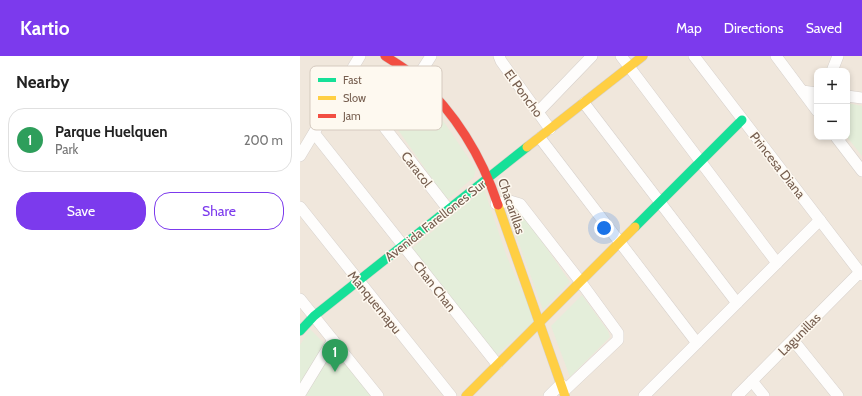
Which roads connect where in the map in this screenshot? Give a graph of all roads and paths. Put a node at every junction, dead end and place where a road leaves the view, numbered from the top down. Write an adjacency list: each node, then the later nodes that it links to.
1 (360, 56): 11 (street)
2 (385, 56): 12 (street, Chacarillas)
3 (431, 56): 13 (street)
4 (592, 56): 23 (street)
5 (621, 56): 14 (street)
6 (643, 56): 14 (street, Avenida Farellones Sur)
7 (694, 56): 24 (street, Princesa Diana)
8 (776, 56): 16 (street)
9 (838, 56): 15 (street)
10 (502, 57): 23 (street, El Poncho)
11 (354, 66)
12 (400, 66)
13 (425, 66)
14 (629, 67): 20 (street, Avenida Farellones Sur); 32 (street)
15 (833, 68)
16 (802, 91): 17 (street); 22 (street)
17 (814, 93)
18 (850, 96): 19 (street)
19 (862, 98)
20 (584, 103): 25 (street, Avenida Farellones Sur); 35 (street)
21 (442, 106): 34 (street, Chacarillas)
22 (814, 106)
23 (538, 112): 25 (street, El Poncho)
24 (742, 120): 32 (street); 39 (street, Princesa Diana)
25 (550, 129): 29 (street, Avenida Farellones Sur)
26 (316, 130): 28 (street)
27 (388, 130): 38 (street, Caracol)
28 (314, 133): 31 (street); 41 (street, Chan Chan)
29 (540, 138): 34 (street, Avenida Farellones Sur); 40 (street)
30 (838, 140): 33 (street)
31 (300, 156)
32 (700, 162): 35 (street); 42 (street)
33 (862, 171)
34 (489, 178): 36 (street, Chacarillas); 38 (street, Avenida Farellones Sur)
35 (659, 202): 40 (street); 47 (street)
36 (496, 204): 45 (street); 49 (street, Chacarillas)
37 (300, 207): 44 (street, Manquemapu)
38 (448, 209): 41 (street, Avenida Farellones Sur)
39 (820, 220): 42 (street); 43 (street, Princesa Diana)
40 (620, 242): 45 (street); 53 (street)
41 (403, 246): 44 (street, Avenida Farellones Sur); 54 (street, Chan Chan)
42 (777, 264): 47 (street)
43 (861, 273): 52 (street, Lagunillas)
44 (358, 281): 48 (street, Avenida Farellones Sur); 59 (street, Manquemapu)
45 (580, 281): 49 (street); 56 (street)
46 (300, 299): 48 (street)
47 (737, 303): 53 (street)
48 (314, 316): 50 (street, Avenida Farellones Sur); 51 (street)
49 (540, 321): 54 (street); 56 (street, Chacarillas)
50 (300, 331)
51 (333, 340): 57 (street); 58 (street)
52 (793, 340): 55 (street, Lagunillas); 65 (street)
53 (697, 343): 62 (street)
54 (497, 364): 60 (street)
55 (752, 381): 63 (street, Lagunillas); 64 (street)
56 (563, 390): 61 (street)
57 (300, 394)
58 (378, 396)
59 (451, 396)
60 (466, 396)
61 (549, 396)
62 (644, 396)
63 (737, 396)
64 (764, 396)
65 (838, 396)

